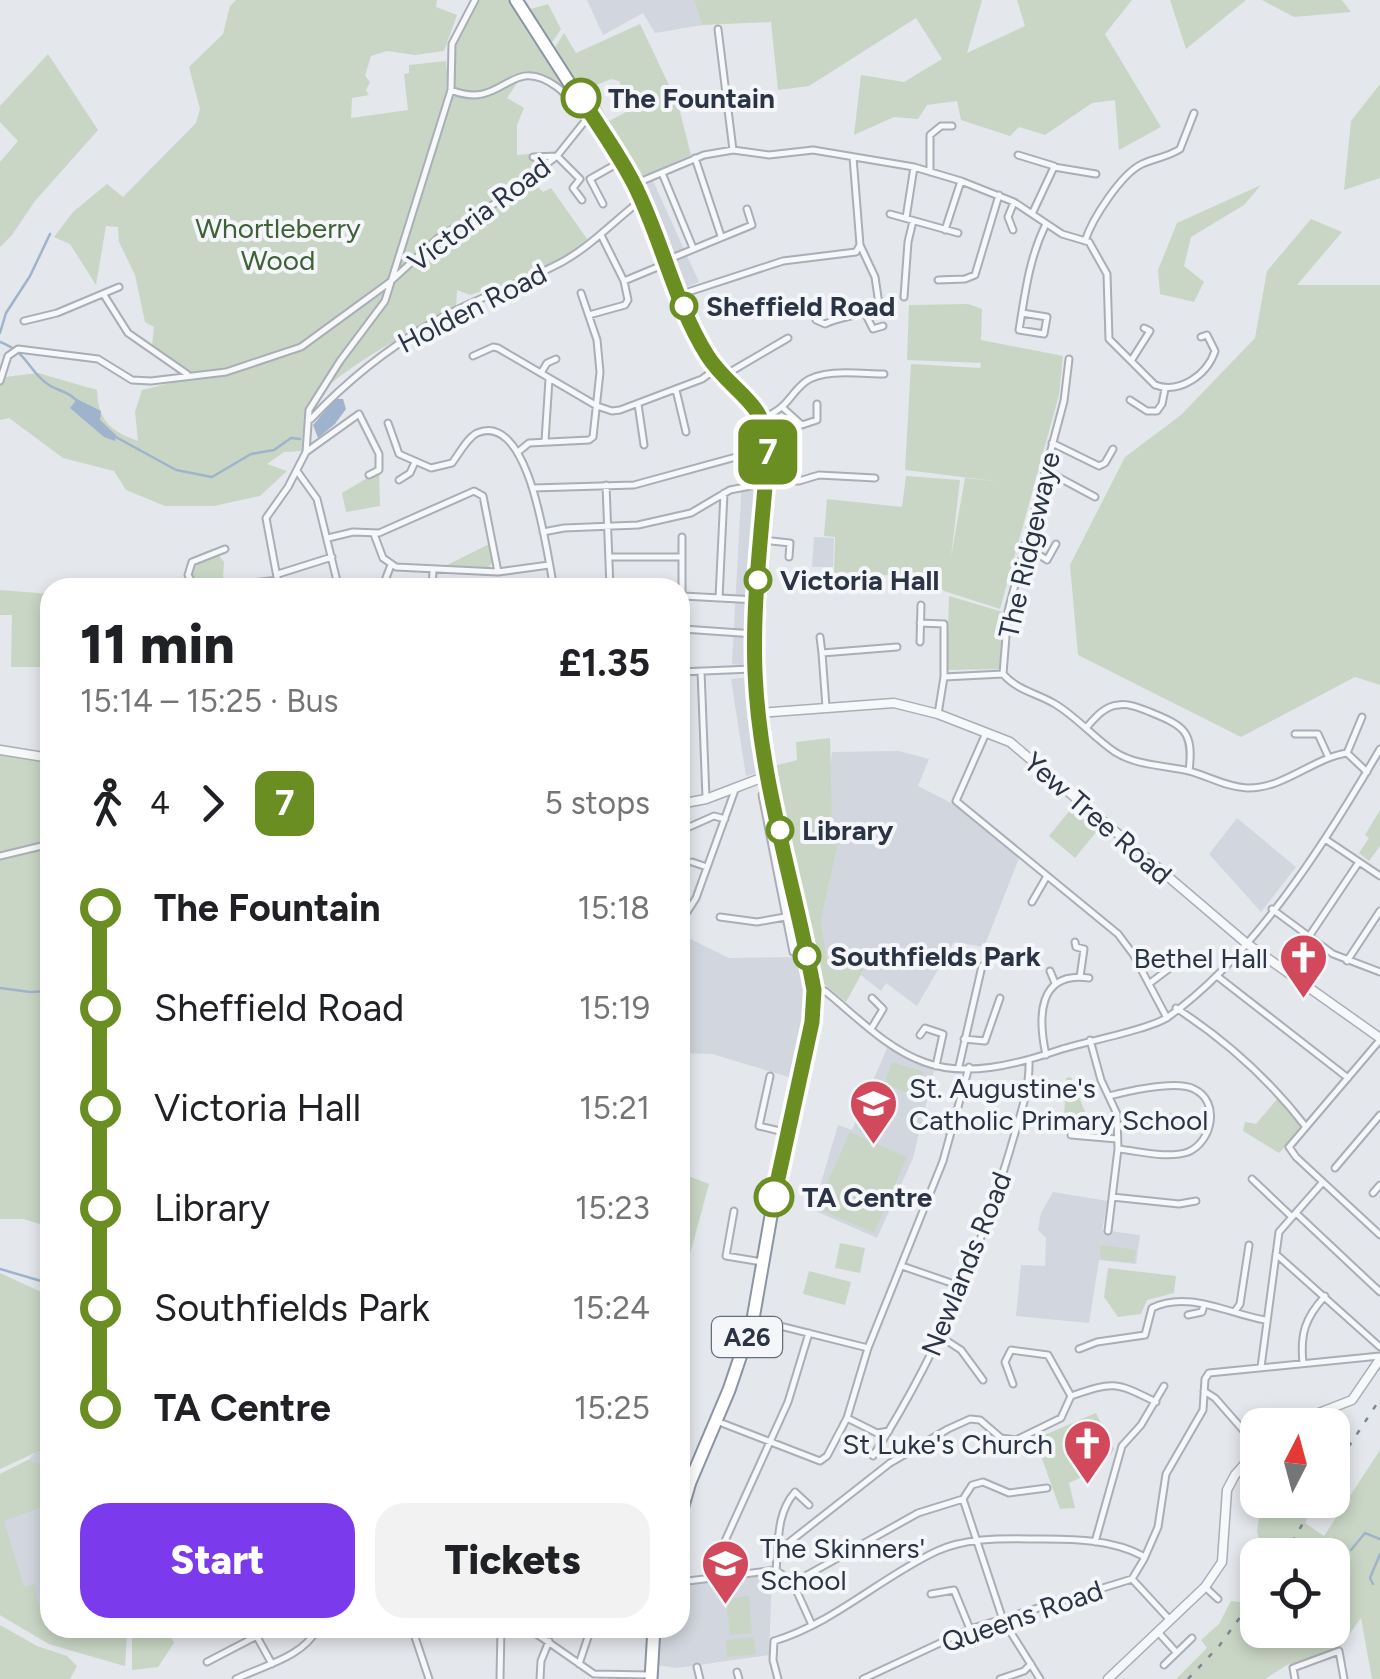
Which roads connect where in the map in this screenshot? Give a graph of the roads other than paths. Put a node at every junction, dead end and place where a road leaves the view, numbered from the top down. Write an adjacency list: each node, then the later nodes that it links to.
1 (477, 0): 4 (street)
2 (516, 0): 6 (highway)
3 (718, 29): 8 (street)
4 (451, 90): 6 (street); 43 (street)
5 (1194, 112): 37 (street)
6 (588, 116): 9 (street, Victoria Road); 14 (highway)
7 (952, 126): 18 (street)
8 (733, 150): 12 (street); 13 (street)
9 (558, 156): 11 (street); 23 (street); 43 (street, Victoria Road)
10 (1018, 156): 15 (street)
11 (532, 157)
12 (853, 157): 16 (street); 38 (street)
13 (695, 158): 17 (street); 36 (street)
14 (620, 162): 21 (highway); 26 (street)
15 (1054, 166): 19 (street); 29 (street)
16 (914, 167): 18 (street); 30 (street)
17 (662, 172): 21 (street); 39 (street)
18 (930, 172): 20 (street)
19 (1096, 174)
20 (961, 182): 22 (street); 32 (street)
21 (634, 184): 24 (highway)
22 (999, 195): 25 (street); 41 (street)
23 (582, 200)
24 (640, 201): 35 (street, Holden Road); 40 (highway)
25 (1014, 202): 29 (street); 33 (street)
26 (604, 204)
27 (747, 209): 36 (street)
28 (890, 214): 30 (street)
29 (1032, 214): 31 (street)
30 (910, 220): 32 (street); 48 (street)
31 (1045, 226): 37 (street); 50 (street)
32 (944, 230): 34 (street)
33 (1013, 230)
34 (958, 233)
35 (600, 235): 42 (street); 76 (street, Holden Road)
36 (721, 236): 39 (street)
37 (1085, 241): 61 (street)
38 (860, 245): 47 (street); 49 (street)
39 (694, 248): 40 (street)
40 (665, 262): 42 (street); 47 (highway)
41 (938, 280)
42 (624, 281): 51 (street)
43 (390, 282): 65 (street, Victoria Road); 76 (street)
44 (119, 287): 46 (street)
45 (581, 293): 51 (street)
46 (104, 295): 53 (street); 65 (street)
47 (679, 295): 63 (highway)
48 (904, 297)
49 (866, 313): 52 (street); 54 (street)
50 (1022, 313): 50 (street)
51 (589, 315): 73 (street)
52 (816, 320)
53 (24, 321)
54 (884, 326)
55 (1144, 328): 61 (street)
56 (1201, 337): 68 (street)
57 (788, 338): 63 (street)
58 (472, 356): 62 (street)
59 (556, 359): 62 (street)
60 (1069, 359): 82 (street, The Ridgewaye)
61 (1131, 361): 68 (street)
62 (541, 373): 66 (street)
63 (719, 373): 69 (street); 75 (highway)
64 (884, 374): 74 (street)
65 (190, 376): 67 (street, Victoria Road)
66 (550, 378): 73 (street); 80 (street)
67 (0, 381)
68 (1164, 389): 72 (street)
69 (676, 390): 70 (street); 79 (street)
70 (638, 404): 73 (street); 83 (street)
71 (817, 404): 74 (street)
72 (1132, 404)
73 (597, 406): 80 (street)
74 (782, 406): 75 (street)
75 (763, 418): 85 (highway, A26)
76 (309, 421): 78 (street)
77 (388, 423): 88 (street)
78 (309, 430): 81 (street); 86 (street)
79 (686, 432)
80 (544, 441): 87 (street)
81 (318, 443): 86 (street); 91 (street)
82 (1052, 443): 84 (street); 89 (street, The Ridgewaye)
83 (644, 444)
84 (1113, 448)
85 (768, 449): 94 (highway, A26); 95 (street)
86 (306, 452): 90 (street)
87 (518, 452): 88 (street); 96 (street)
88 (415, 462): 93 (street)
89 (1044, 470): 98 (street); 106 (street, The Ridgewaye)
90 (297, 471): 102 (street); 117 (street)
91 (369, 475)
92 (875, 478): 94 (street)
93 (399, 480)
94 (766, 482): 97 (street); 104 (highway, A26)
95 (606, 485): 96 (street); 99 (street)
96 (534, 488): 100 (street)
97 (724, 493): 99 (street); 126 (street)
98 (1095, 497)
99 (608, 526): 100 (street); 111 (street)
100 (542, 532): 113 (street)
101 (374, 534): 102 (street); 112 (street); 115 (street)
102 (328, 538): 109 (street)
103 (682, 538): 110 (street)
104 (762, 540): 108 (street); 127 (highway, A26)
105 (1056, 544): 106 (street)
106 (1024, 545): 139 (street, The Ridgewaye)
107 (224, 549): 116 (street)
108 (789, 556)
109 (332, 557): 118 (street); 119 (street)
110 (682, 557): 111 (street); 124 (street)
111 (609, 558): 123 (street)
112 (391, 565): 114 (street); 120 (street)
113 (549, 565): 115 (street); 122 (street)
114 (433, 570): 115 (street); 121 (street)
115 (498, 572)
116 (190, 578)
117 (277, 578)
118 (285, 578)
119 (336, 578)
120 (385, 578)
121 (433, 578)
122 (552, 578)
123 (610, 578)
124 (681, 578)
125 (690, 596): 126 (street)
126 (719, 598): 127 (street)
127 (757, 600): 131 (highway, A26)
128 (921, 605): 129 (street)
129 (920, 623): 133 (street); 140 (street)
130 (690, 630): 131 (street)
131 (756, 634): 136 (highway, A26)
132 (820, 637): 135 (street)
133 (920, 642)
134 (897, 647): 135 (street)
135 (822, 653): 141 (street)
136 (755, 669): 137 (street); 142 (highway, A26)
137 (701, 671): 138 (street); 157 (street)
138 (690, 672)
139 (1004, 674): 140 (street, The Ridgewaye); 145 (street)
140 (944, 676): 143 (street)
141 (826, 707): 142 (street, Yew Tree Road); 143 (street, Yew Tree Road)
142 (760, 713): 155 (highway, A26)
143 (938, 714): 146 (street, Yew Tree Road)
144 (1362, 716): 150 (street)
145 (1086, 728): 153 (street); 153 (street)
146 (986, 734): 169 (street); 180 (street, Yew Tree Road)
147 (1295, 734): 152 (street)
148 (1380, 749): 154 (street)
149 (0, 750): 151 (street)
150 (1347, 753): 152 (street); 154 (street)
151 (40, 756)
152 (1328, 756): 153 (street)
153 (1188, 771)
154 (1367, 772): 163 (street)
155 (770, 775): 156 (street); 171 (highway, A26)
156 (736, 787): 157 (street); 159 (street)
157 (706, 799): 158 (street)
158 (690, 802)
159 (725, 819): 160 (street); 168 (street)
160 (694, 825): 161 (street); 162 (street)
161 (690, 827)
162 (697, 833)
163 (1325, 838): 167 (street); 174 (street)
164 (40, 846): 166 (street)
165 (699, 854): 168 (street)
166 (0, 856)
167 (1359, 862): 170 (street); 178 (street)
168 (707, 867): 173 (street)
169 (1047, 876): 172 (street); 191 (street)
170 (1380, 876)
171 (786, 892): 177 (street); 192 (highway, A26)
172 (1032, 902)
173 (690, 907)
174 (1272, 909): 178 (street); 180 (street)
175 (1380, 911): 182 (street)
176 (720, 917): 177 (street)
177 (784, 917): 181 (street)
178 (1308, 938): 182 (street)
179 (1075, 942): 187 (street)
180 (1246, 944): 188 (street); 200 (street, Yew Tree Road)
181 (792, 952)
182 (1347, 961): 186 (street)
183 (1178, 962): 191 (street)
184 (982, 966): 199 (street)
185 (1050, 971): 190 (street)
186 (1380, 972)
187 (1080, 976): 189 (street); 190 (street)
188 (1217, 976): 195 (street); 208 (street)
189 (1089, 978)
190 (1055, 983): 202 (street)
191 (1150, 983): 196 (street)
192 (814, 990): 197 (street); 212 (highway, A26)
193 (872, 998): 197 (street)
194 (1000, 998): 199 (street)
195 (1176, 1008): 196 (street); 211 (street)
196 (1167, 1018): 201 (street)
197 (871, 1029): 204 (street)
198 (920, 1035): 204 (street)
199 (964, 1039): 205 (street)
200 (1380, 1039): 208 (street)
201 (1090, 1040): 202 (street); 209 (street)
202 (1046, 1054): 203 (street)
203 (1029, 1060): 206 (street); 231 (street, Newlands Road)
204 (936, 1066): 205 (street)
205 (958, 1067): 206 (street)
206 (968, 1067): 230 (street)
207 (770, 1076): 212 (street)
208 (1349, 1078): 211 (street)
209 (1109, 1096): 214 (street); 215 (street)
210 (1380, 1115): 216 (street)
211 (1307, 1128): 218 (street)
212 (787, 1132): 229 (highway, A26)
213 (1074, 1133): 214 (street)
214 (1118, 1140): 215 (street)
215 (1118, 1148): 221 (street)
216 (1335, 1168)
217 (1252, 1179): 224 (street)
218 (1322, 1182): 224 (street); 226 (street)
219 (1380, 1185): 220 (street)
220 (1373, 1193)
221 (1112, 1197): 222 (street); 225 (street)
222 (1196, 1200)
223 (734, 1211): 229 (street)
224 (1294, 1216): 228 (street); 232 (street)
225 (1108, 1230)
226 (1380, 1235)
227 (1248, 1245): 235 (street)
228 (1276, 1254): 233 (street); 238 (street)
229 (764, 1262): 237 (highway, A26)
230 (902, 1266): 231 (street); 242 (street)
231 (961, 1287): 240 (street, Newlands Road)
232 (1380, 1292)
233 (1325, 1296): 241 (street); 245 (street)
234 (1201, 1303): 235 (street); 236 (street); 243 (street)
235 (1235, 1311): 238 (street)
236 (1188, 1315)
237 (753, 1320): 239 (street); 255 (highway, A26)
238 (1265, 1320): 246 (street)
239 (809, 1333): 242 (street); 258 (street)
240 (941, 1337): 247 (street); 257 (street, Newlands Road)
241 (1380, 1347)
242 (868, 1348): 254 (street)
243 (1079, 1349)
244 (1380, 1357): 245 (street); 253 (street)
245 (1303, 1363): 246 (street)
246 (1262, 1367): 250 (street)
247 (984, 1380)
248 (1013, 1384): 251 (street)
249 (1164, 1386): 252 (street)
250 (1204, 1391): 256 (street); 268 (street)
251 (1071, 1396): 252 (street); 267 (street)
252 (1156, 1402): 266 (street)
253 (1332, 1408)
254 (847, 1418): 257 (street); 258 (street)
255 (716, 1421): 258 (street); 261 (highway, A26)
256 (1240, 1427)
257 (889, 1431): 259 (street, Newlands Road)
258 (770, 1442): 270 (street)
259 (873, 1456)
260 (1240, 1469): 274 (street)
261 (690, 1470)
262 (1047, 1488): 263 (street)
263 (963, 1499): 265 (street); 273 (street)
264 (809, 1506): 267 (street)
265 (979, 1540): 266 (street); 277 (street); 279 (street)
266 (1095, 1542): 268 (street)
267 (778, 1551): 269 (street)
268 (1144, 1559): 271 (street)
269 (776, 1570): 270 (street); 273 (street)
270 (722, 1576): 272 (street)
271 (1132, 1579): 277 (street, Queens Road); 278 (street, Queens Road)
272 (690, 1581)
273 (793, 1583): 279 (street)
274 (1205, 1587): 276 (street); 278 (street)
275 (931, 1594): 280 (street)
276 (1218, 1598)
277 (1004, 1620): 280 (street, Queens Road); 295 (street)
278 (1169, 1620): 281 (street)
279 (812, 1625): 306 (street)
280 (970, 1629): 307 (street, Queens Road)
281 (1158, 1632): 292 (street); 310 (street)
282 (253, 1638): 293 (street)
283 (258, 1638): 294 (street)
284 (309, 1638): 294 (street)
285 (416, 1638): 301 (street)
286 (501, 1638): 302 (street)
287 (545, 1638): 291 (street)
288 (589, 1638): 297 (street)
289 (653, 1638): 299 (highway)
290 (1188, 1639): 292 (street)
291 (549, 1641): 297 (street); 303 (street)
292 (1176, 1653): 296 (street)
293 (206, 1662)
294 (272, 1664): 300 (street)
295 (1030, 1664): 308 (street); 309 (street)
296 (1164, 1665)
297 (582, 1666): 299 (street); 304 (street)
298 (696, 1667): 305 (street)
299 (650, 1677)
300 (236, 1679)
301 (430, 1679)
302 (500, 1679)
303 (540, 1679)
304 (582, 1679)
305 (700, 1679)
306 (778, 1679)
307 (863, 1679)
308 (1000, 1679)
309 (1040, 1679)
310 (1108, 1679)
311 (1294, 1679): 312 (street)
312 (1344, 1679)

